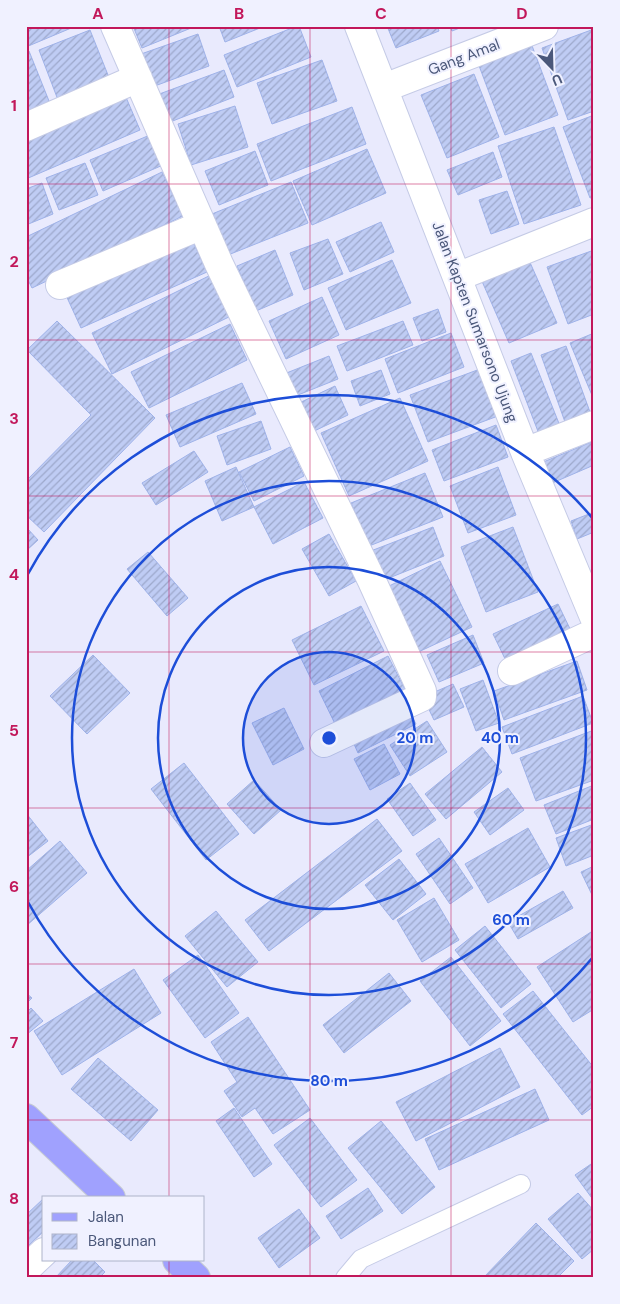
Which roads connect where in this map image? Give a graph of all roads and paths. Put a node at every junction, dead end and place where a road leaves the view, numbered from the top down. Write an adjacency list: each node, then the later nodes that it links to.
1 (115, 26): 4 (street)
2 (359, 26): 5 (street, Jalan Kapten Sumarsono Ujung)
3 (544, 26): 5 (street, Gang Amal)
4 (138, 78): 6 (street); 8 (street)
5 (384, 88): 9 (street, Jalan Kapten Sumarsono Ujung)
6 (26, 127)
7 (594, 222): 9 (street)
8 (202, 225): 10 (street); 16 (street)
9 (457, 277): 12 (street, Jalan Kapten Sumarsono Ujung)
10 (60, 286)
11 (594, 424): 12 (street)
12 (525, 452): 13 (street, Jalan Kapten Sumarsono Ujung)
13 (594, 617)
14 (594, 633): 15 (street)
15 (512, 671)
16 (324, 743)
17 (28, 1122): 19 (main road)
18 (522, 1184): 24 (lane)
19 (105, 1196)
20 (42, 1254): 22 (street)
21 (179, 1262): 23 (main road)
22 (26, 1269)
23 (196, 1278)
24 (344, 1278)

